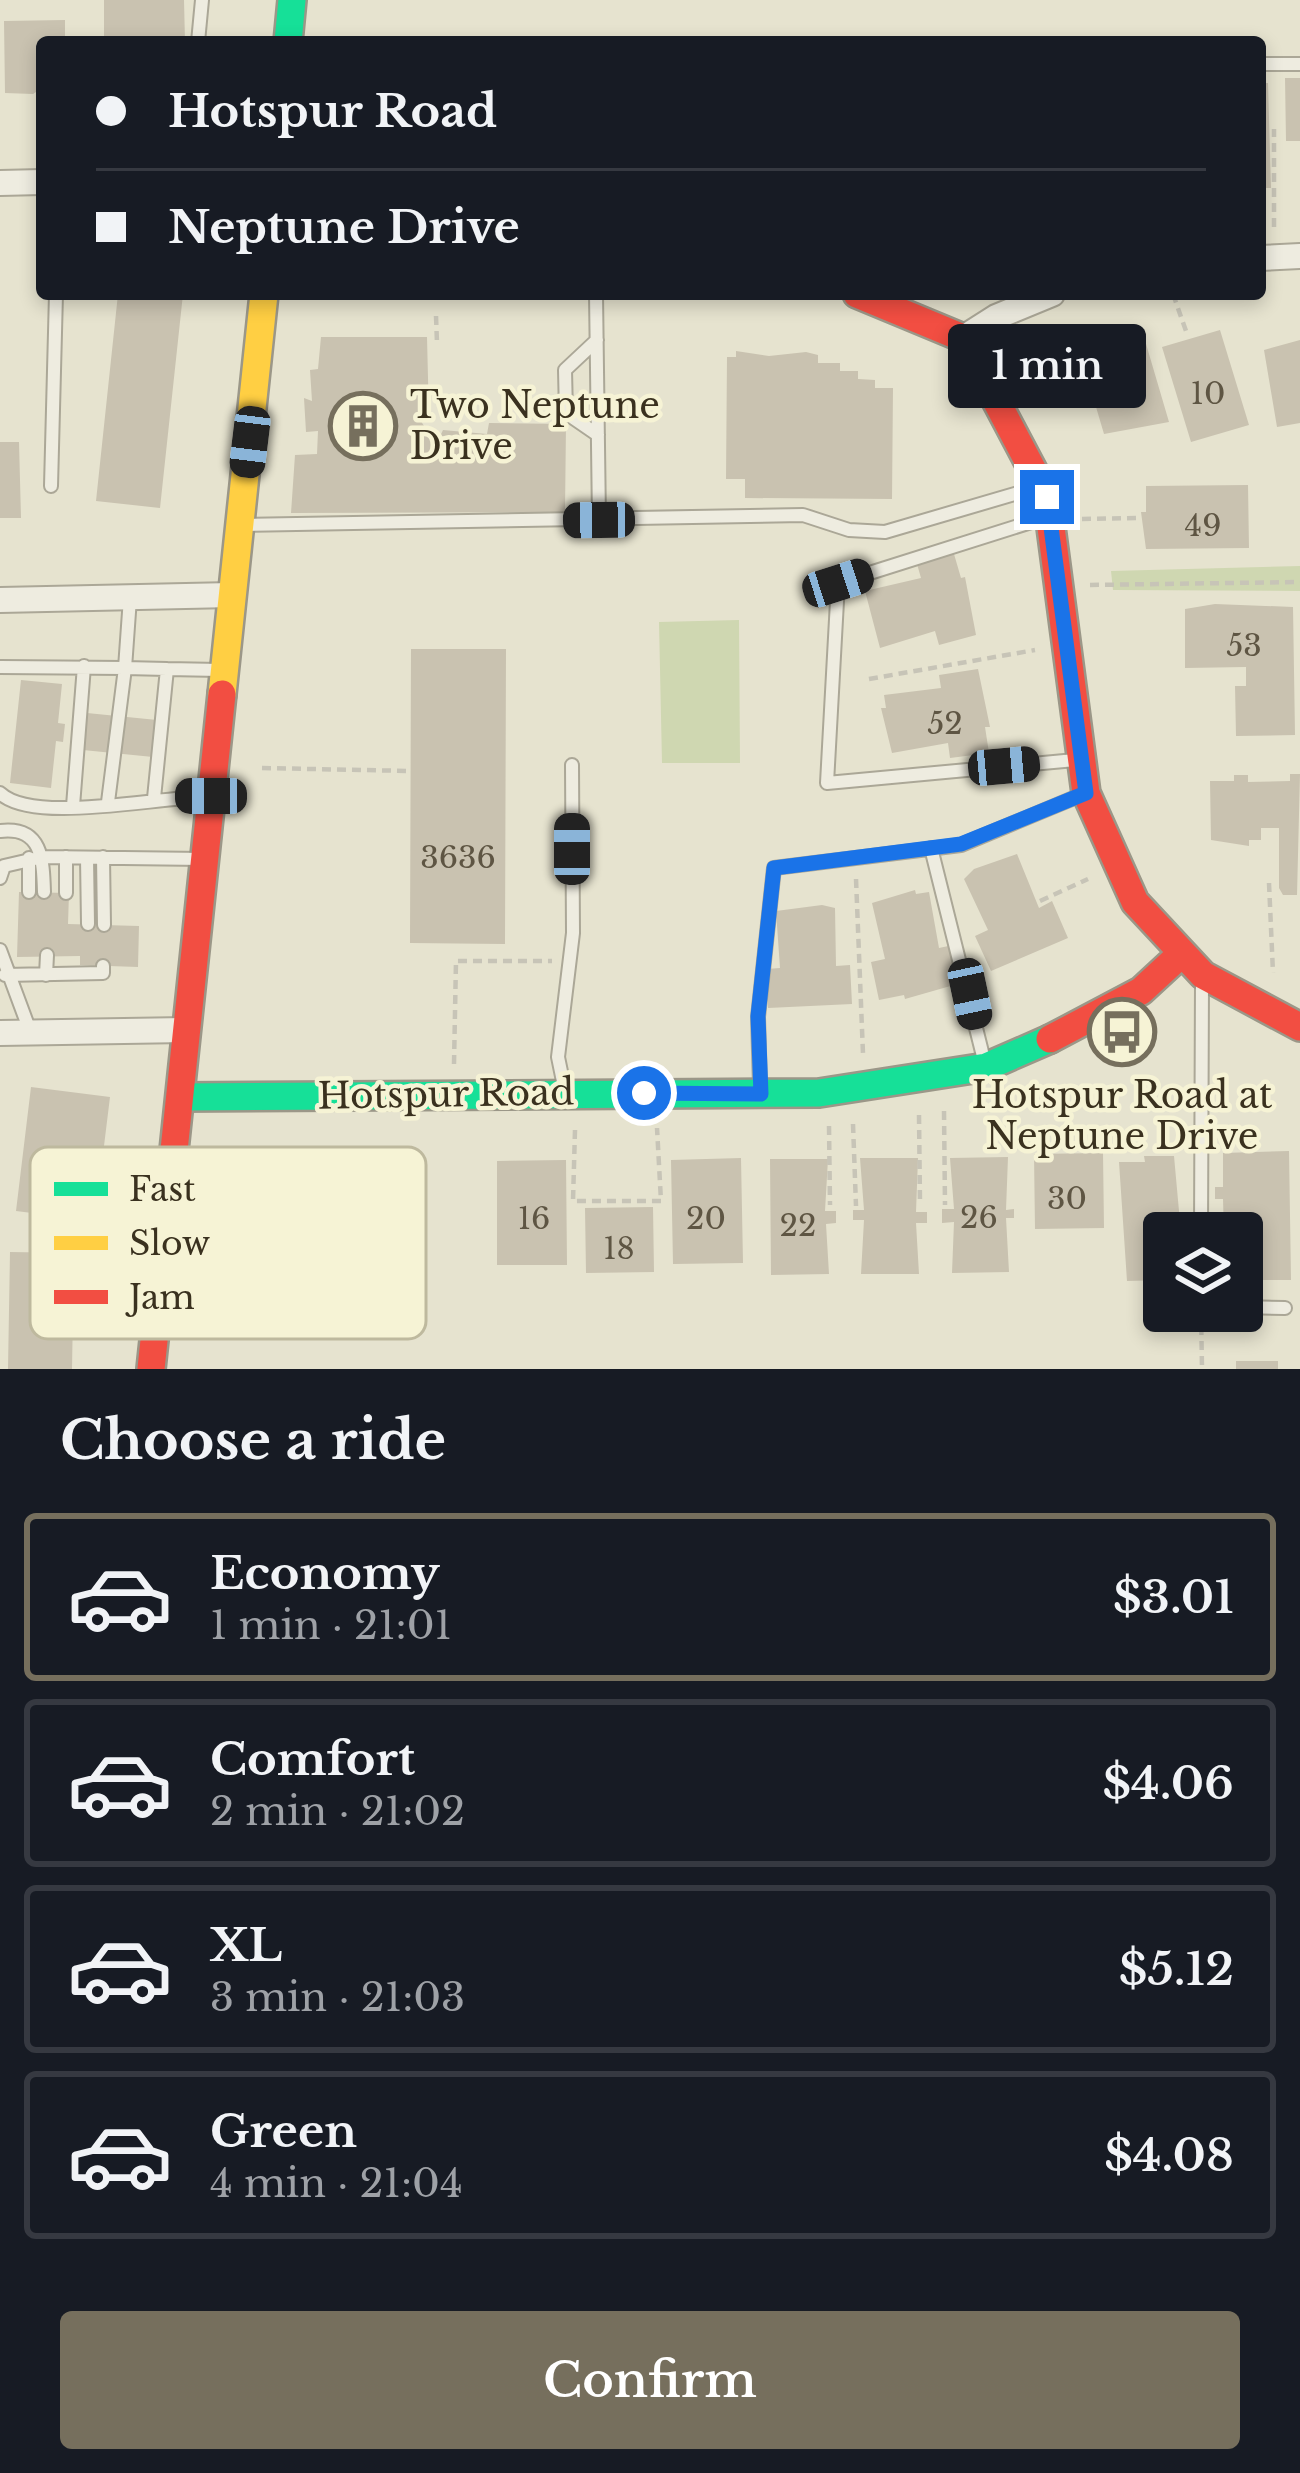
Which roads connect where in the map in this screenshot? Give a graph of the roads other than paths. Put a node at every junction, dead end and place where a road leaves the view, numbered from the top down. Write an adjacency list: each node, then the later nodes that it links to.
1 (202, 0): 3 (lane)
2 (292, 0): 4 (street)
3 (199, 36)
4 (289, 36)
5 (1266, 64): 6 (lane)
6 (1300, 64)
7 (36, 182): 8 (street)
8 (0, 183)
9 (1300, 256): 10 (street)
10 (1266, 258)
11 (56, 300): 19 (lane)
12 (263, 300): 23 (street)
13 (596, 300): 17 (lane)
14 (871, 300): 16 (street)
15 (1040, 300): 16 (street)
16 (963, 338): 20 (street)
17 (596, 340): 18 (lane); 18 (lane)
18 (598, 435): 22 (lane)
19 (51, 486)
20 (1042, 486): 21 (street); 22 (lane)
21 (1048, 517): 32 (street); 32 (lane)
22 (599, 520): 23 (lane)
23 (240, 524): 24 (street)
24 (232, 596): 25 (street); 31 (street)
25 (130, 598): 26 (street); 29 (lane)
26 (0, 600)
27 (84, 666): 28 (lane); 29 (lane); 39 (lane)
28 (0, 667)
29 (124, 668): 30 (lane); 38 (lane)
30 (167, 669): 31 (lane); 37 (lane)
31 (224, 670): 36 (street)
32 (1082, 759): 35 (street)
33 (572, 765): 68 (lane)
34 (0, 793): 39 (lane)
35 (1086, 793): 41 (lane); 54 (street)
36 (211, 796): 37 (lane); 46 (street)
37 (154, 798): 38 (lane)
38 (108, 802): 39 (lane)
39 (73, 806)
40 (0, 831): 45 (lane)
41 (931, 848): 67 (lane); 69 (lane)
42 (66, 857): 43 (lane); 45 (lane); 50 (lane)
43 (86, 857): 44 (lane); 51 (lane)
44 (104, 857): 46 (lane); 52 (lane)
45 (36, 858): 47 (lane); 48 (lane); 49 (lane)
46 (204, 859): 66 (street)
47 (0, 878)
48 (28, 892)
49 (44, 892)
50 (66, 892)
51 (88, 924)
52 (104, 925)
53 (0, 950): 60 (lane)
54 (1180, 955): 63 (street); 67 (street, Hotspur Road)
55 (28, 956): 61 (lane)
56 (47, 956): 62 (lane)
57 (64, 956): 59 (lane)
58 (103, 966): 59 (lane)
59 (64, 974): 62 (lane)
60 (5, 975): 61 (lane); 64 (lane)
61 (28, 975): 62 (lane)
62 (46, 975)
63 (1202, 975): 65 (street); 72 (lane)
64 (10, 1028): 66 (street)
65 (1300, 1028)
66 (186, 1030): 70 (street)
67 (986, 1067): 69 (street, Hotspur Road)
68 (566, 1092): 69 (street, Hotspur Road); 70 (street, Hotspur Road)
69 (761, 1094)
70 (181, 1097): 71 (street)
71 (176, 1147)
72 (1201, 1212)
73 (1263, 1307): 74 (lane)
74 (1285, 1308)
75 (155, 1339): 76 (street)
76 (152, 1369)

